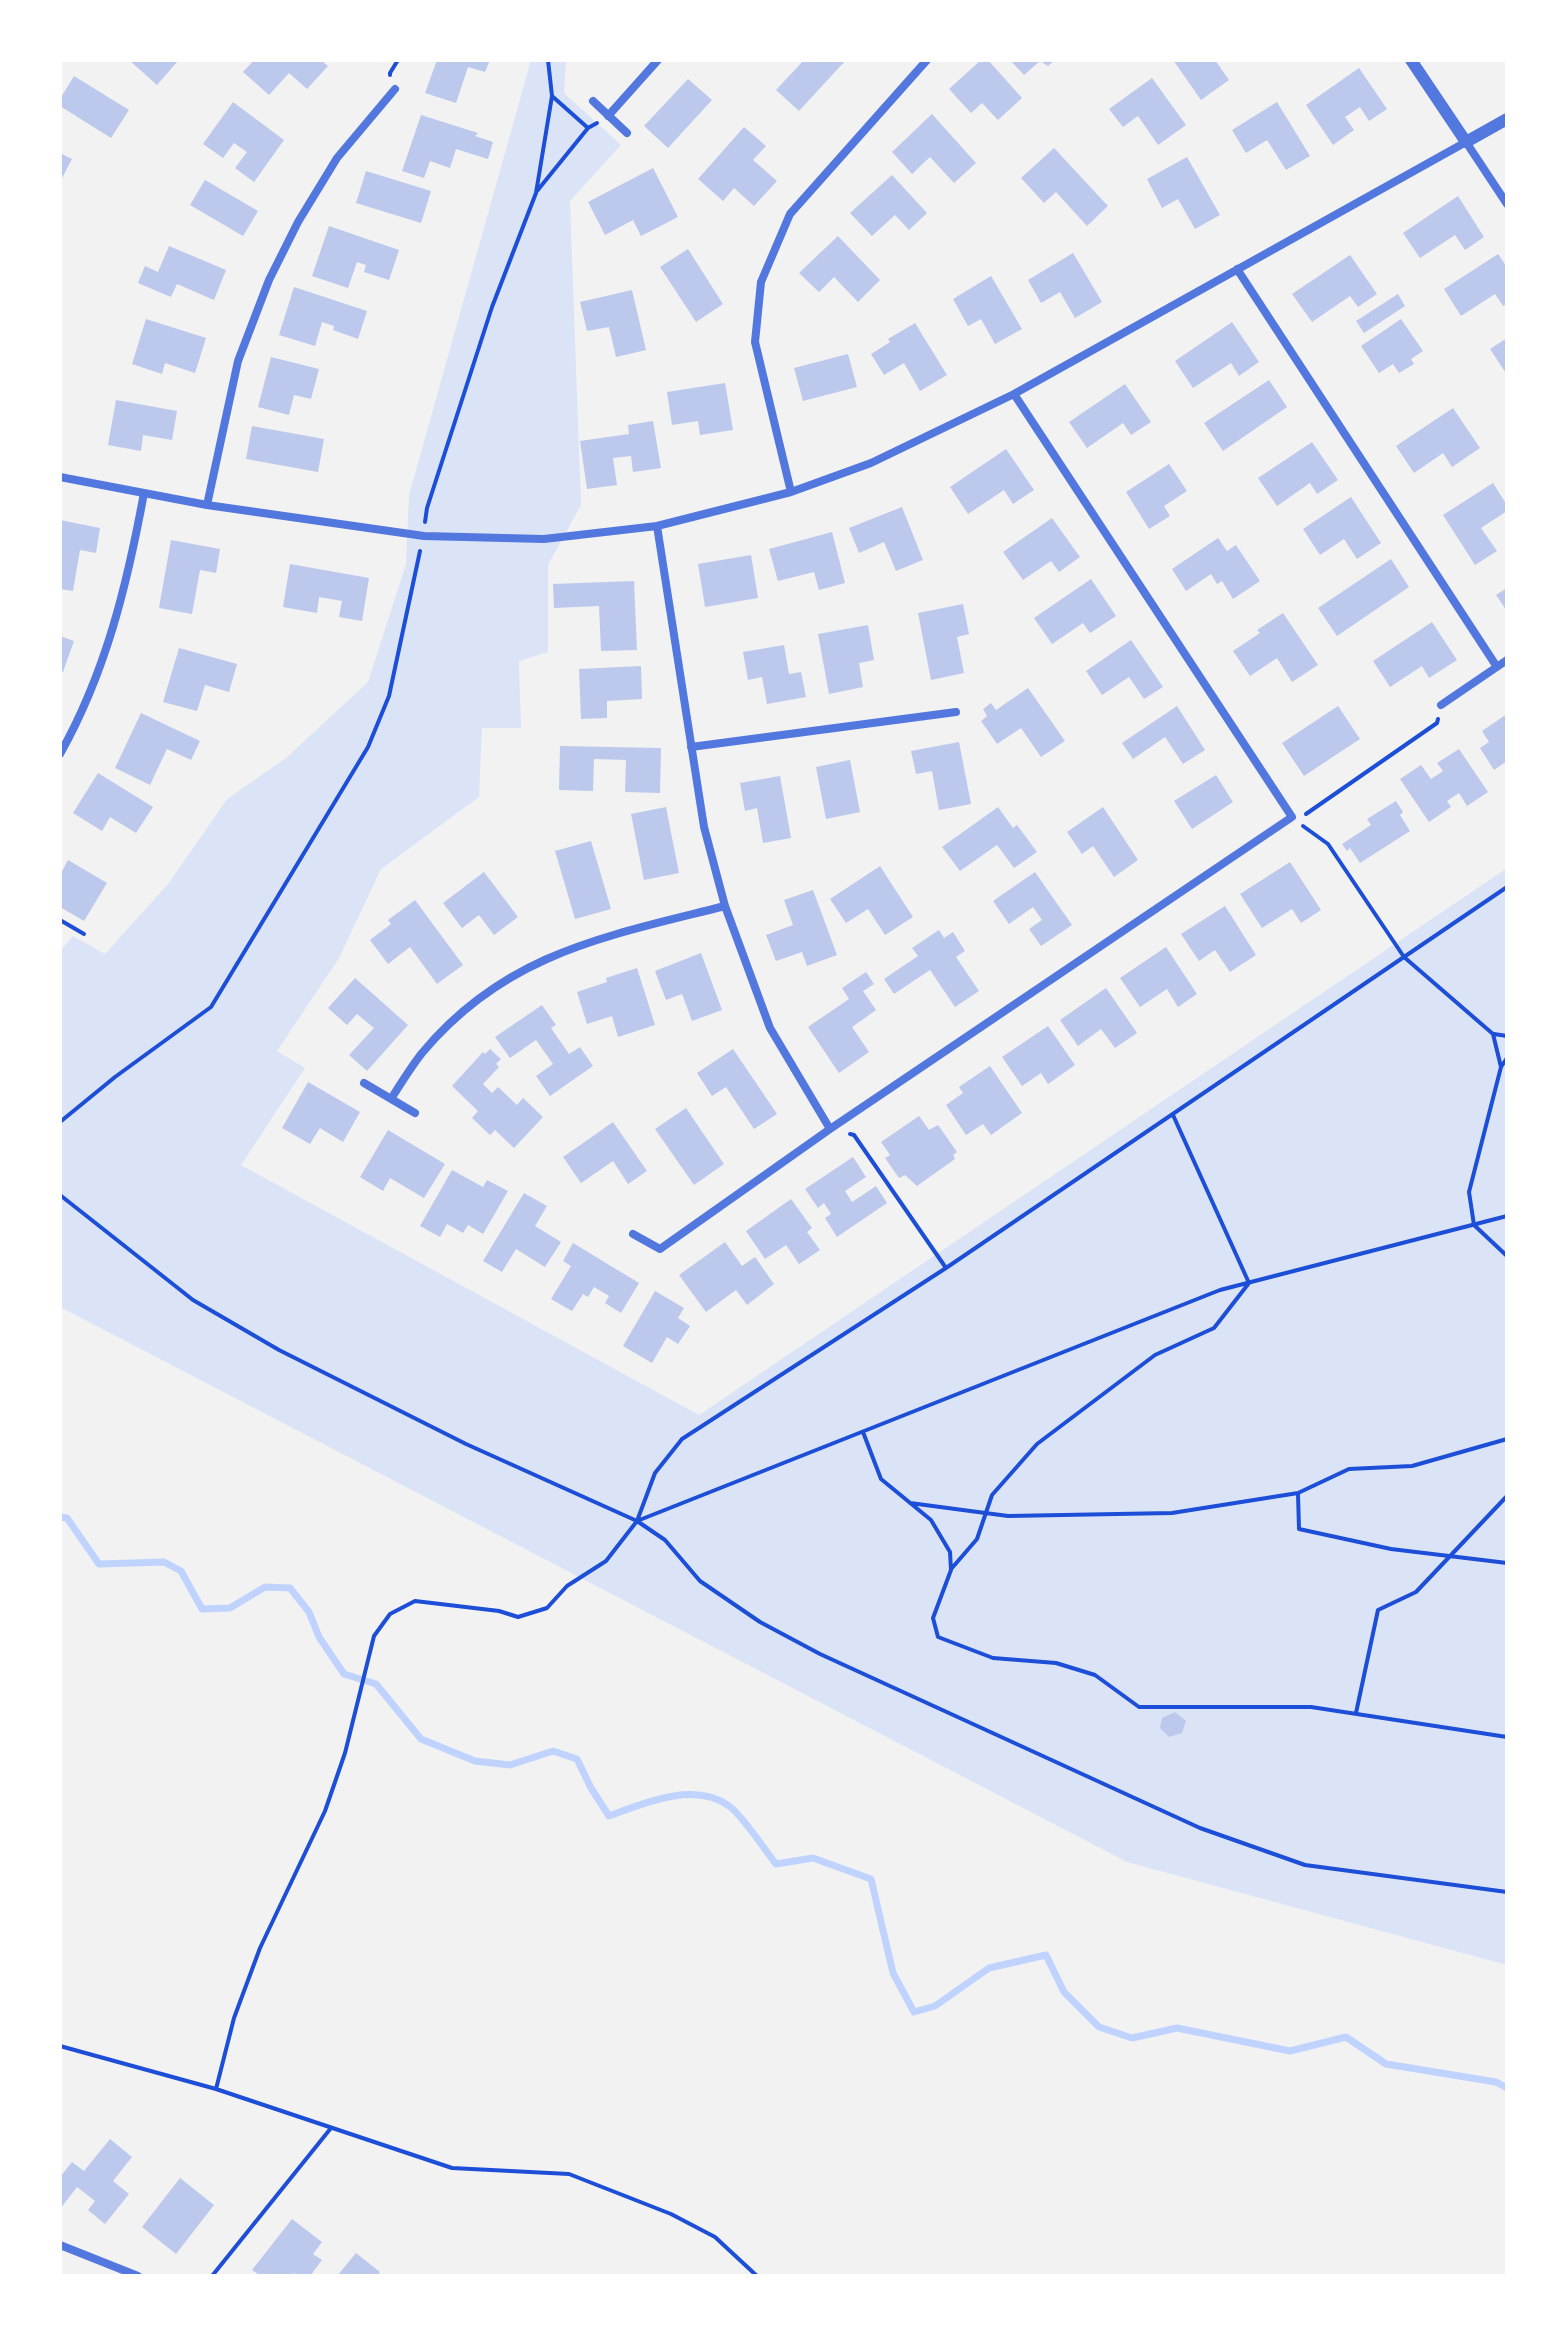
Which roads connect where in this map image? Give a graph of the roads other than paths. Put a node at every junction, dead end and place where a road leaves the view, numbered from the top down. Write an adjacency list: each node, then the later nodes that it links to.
1 (658, 60): 6 (street)
2 (927, 60): 14 (street)
3 (1411, 60): 9 (street)
4 (395, 89): 16 (street)
5 (593, 101): 6 (street)
6 (608, 116): 8 (street)
7 (1507, 119): 9 (street)
8 (627, 133)
9 (1466, 142): 10 (street); 11 (street)
10 (1507, 204)
11 (1237, 269): 12 (street); 19 (street)
12 (1014, 394): 14 (street); 28 (street)
13 (60, 477): 15 (street)
14 (791, 492): 17 (street)
15 (144, 493): 16 (street); 23 (street)
16 (207, 505): 17 (street)
17 (657, 526): 22 (street)
18 (1507, 660): 19 (street)
19 (1497, 667): 20 (street)
20 (1441, 705)
21 (956, 712): 22 (street)
22 (691, 747): 24 (street)
23 (60, 754)
24 (725, 906): 26 (street); 28 (street)
25 (364, 1083): 26 (street)
26 (391, 1099): 27 (street)
27 (415, 1113)
28 (830, 1129): 29 (street)
29 (633, 1234)
30 (60, 2245): 31 (street)
31 (138, 2276)

